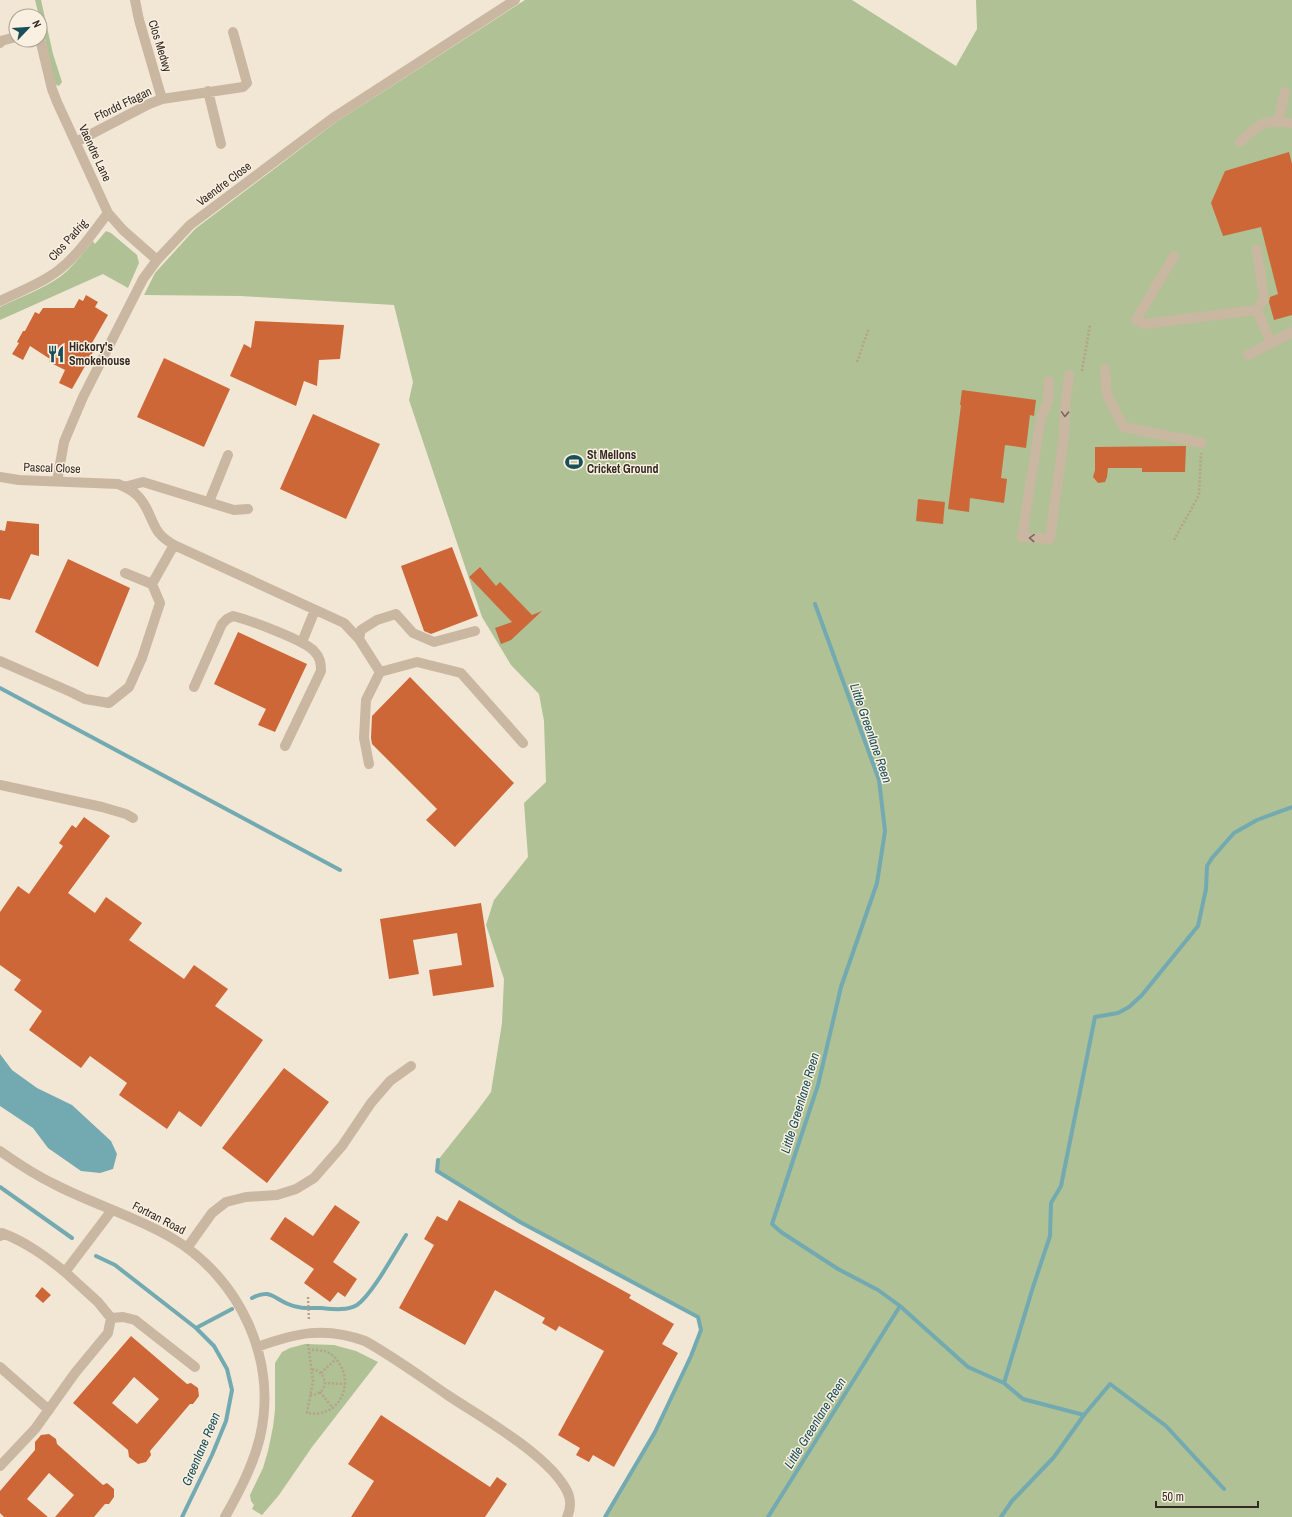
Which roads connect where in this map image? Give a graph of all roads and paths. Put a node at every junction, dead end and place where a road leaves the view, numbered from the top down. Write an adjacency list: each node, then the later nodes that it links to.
1 (135, 0): 7 (street, Clos Medwy)
2 (515, 0): 16 (street, Vaendre Close)
3 (232, 32): 5 (street, Ffordd Ffagan)
4 (42, 48): 10 (street, Vaendre Lane)
5 (208, 91): 7 (street, Ffordd Ffagan); 12 (street)
6 (1285, 92): 8 (street)
7 (162, 99): 10 (street, Ffordd Ffagan)
8 (1278, 121): 9 (street); 11 (street)
9 (1292, 123)
10 (76, 142): 13 (street, Vaendre Lane)
11 (1240, 142)
12 (221, 144)
13 (108, 213): 16 (street, Vaendre Lane); 17 (street, Clos Padrig)
14 (1257, 250): 18 (street)
15 (1174, 256): 18 (street)
16 (157, 260): 32 (street, Vaendre Close)
17 (0, 301)
18 (1257, 310): 22 (street)
19 (1090, 325): 26 (path)
20 (869, 328): 24 (path)
21 (1292, 332): 22 (street)
22 (1271, 343): 23 (street)
23 (1248, 355)
24 (857, 362)
25 (1104, 369): 29 (street)
26 (1082, 371)
27 (1069, 375): 28 (street, one-way to 28)
28 (1048, 381)
29 (1202, 443): 36 (path)
30 (228, 455): 34 (street)
31 (0, 477): 32 (street, Pascal Close)
32 (57, 481): 33 (street, Pascal Close)
33 (124, 487): 34 (street); 37 (street)
34 (209, 502): 35 (street)
35 (248, 508)
36 (1174, 540)
37 (174, 545): 39 (street); 40 (street)
38 (125, 573): 39 (street)
39 (152, 584): 44 (street)
40 (315, 610): 42 (street); 43 (street)
41 (475, 631): 42 (street)
42 (359, 639): 45 (street)
43 (302, 642): 46 (street); 48 (street)
44 (0, 660)
45 (380, 672): 47 (street); 49 (street)
46 (194, 688)
47 (523, 743)
48 (285, 746)
49 (369, 764)
50 (0, 785): 51 (street)
51 (133, 818)
52 (411, 1066): 56 (street)
53 (0, 1151): 54 (street, Fortran Road)
54 (112, 1210): 56 (street, Fortran Road); 57 (street)
55 (0, 1236): 57 (street)
56 (187, 1248): 62 (street, Fortran Road)
57 (65, 1272): 59 (street)
58 (308, 1297): 60 (path)
59 (111, 1318): 66 (street); 74 (street)
60 (309, 1321)
61 (308, 1344): 63 (path)
62 (257, 1347): 76 (street, Fortran Road); 77 (street)
63 (310, 1350): 64 (path); 67 (path)
64 (336, 1359): 68 (path); 70 (path)
65 (0, 1367): 74 (street)
66 (195, 1367)
67 (312, 1370): 68 (path); 72 (path)
68 (321, 1373): 69 (path)
69 (325, 1383): 70 (path); 71 (path)
70 (345, 1384): 73 (path)
71 (320, 1392): 72 (path); 73 (path)
72 (310, 1395): 73 (path)
73 (333, 1408)
74 (49, 1410): 75 (street)
75 (0, 1466)
76 (225, 1517)
77 (567, 1517)

